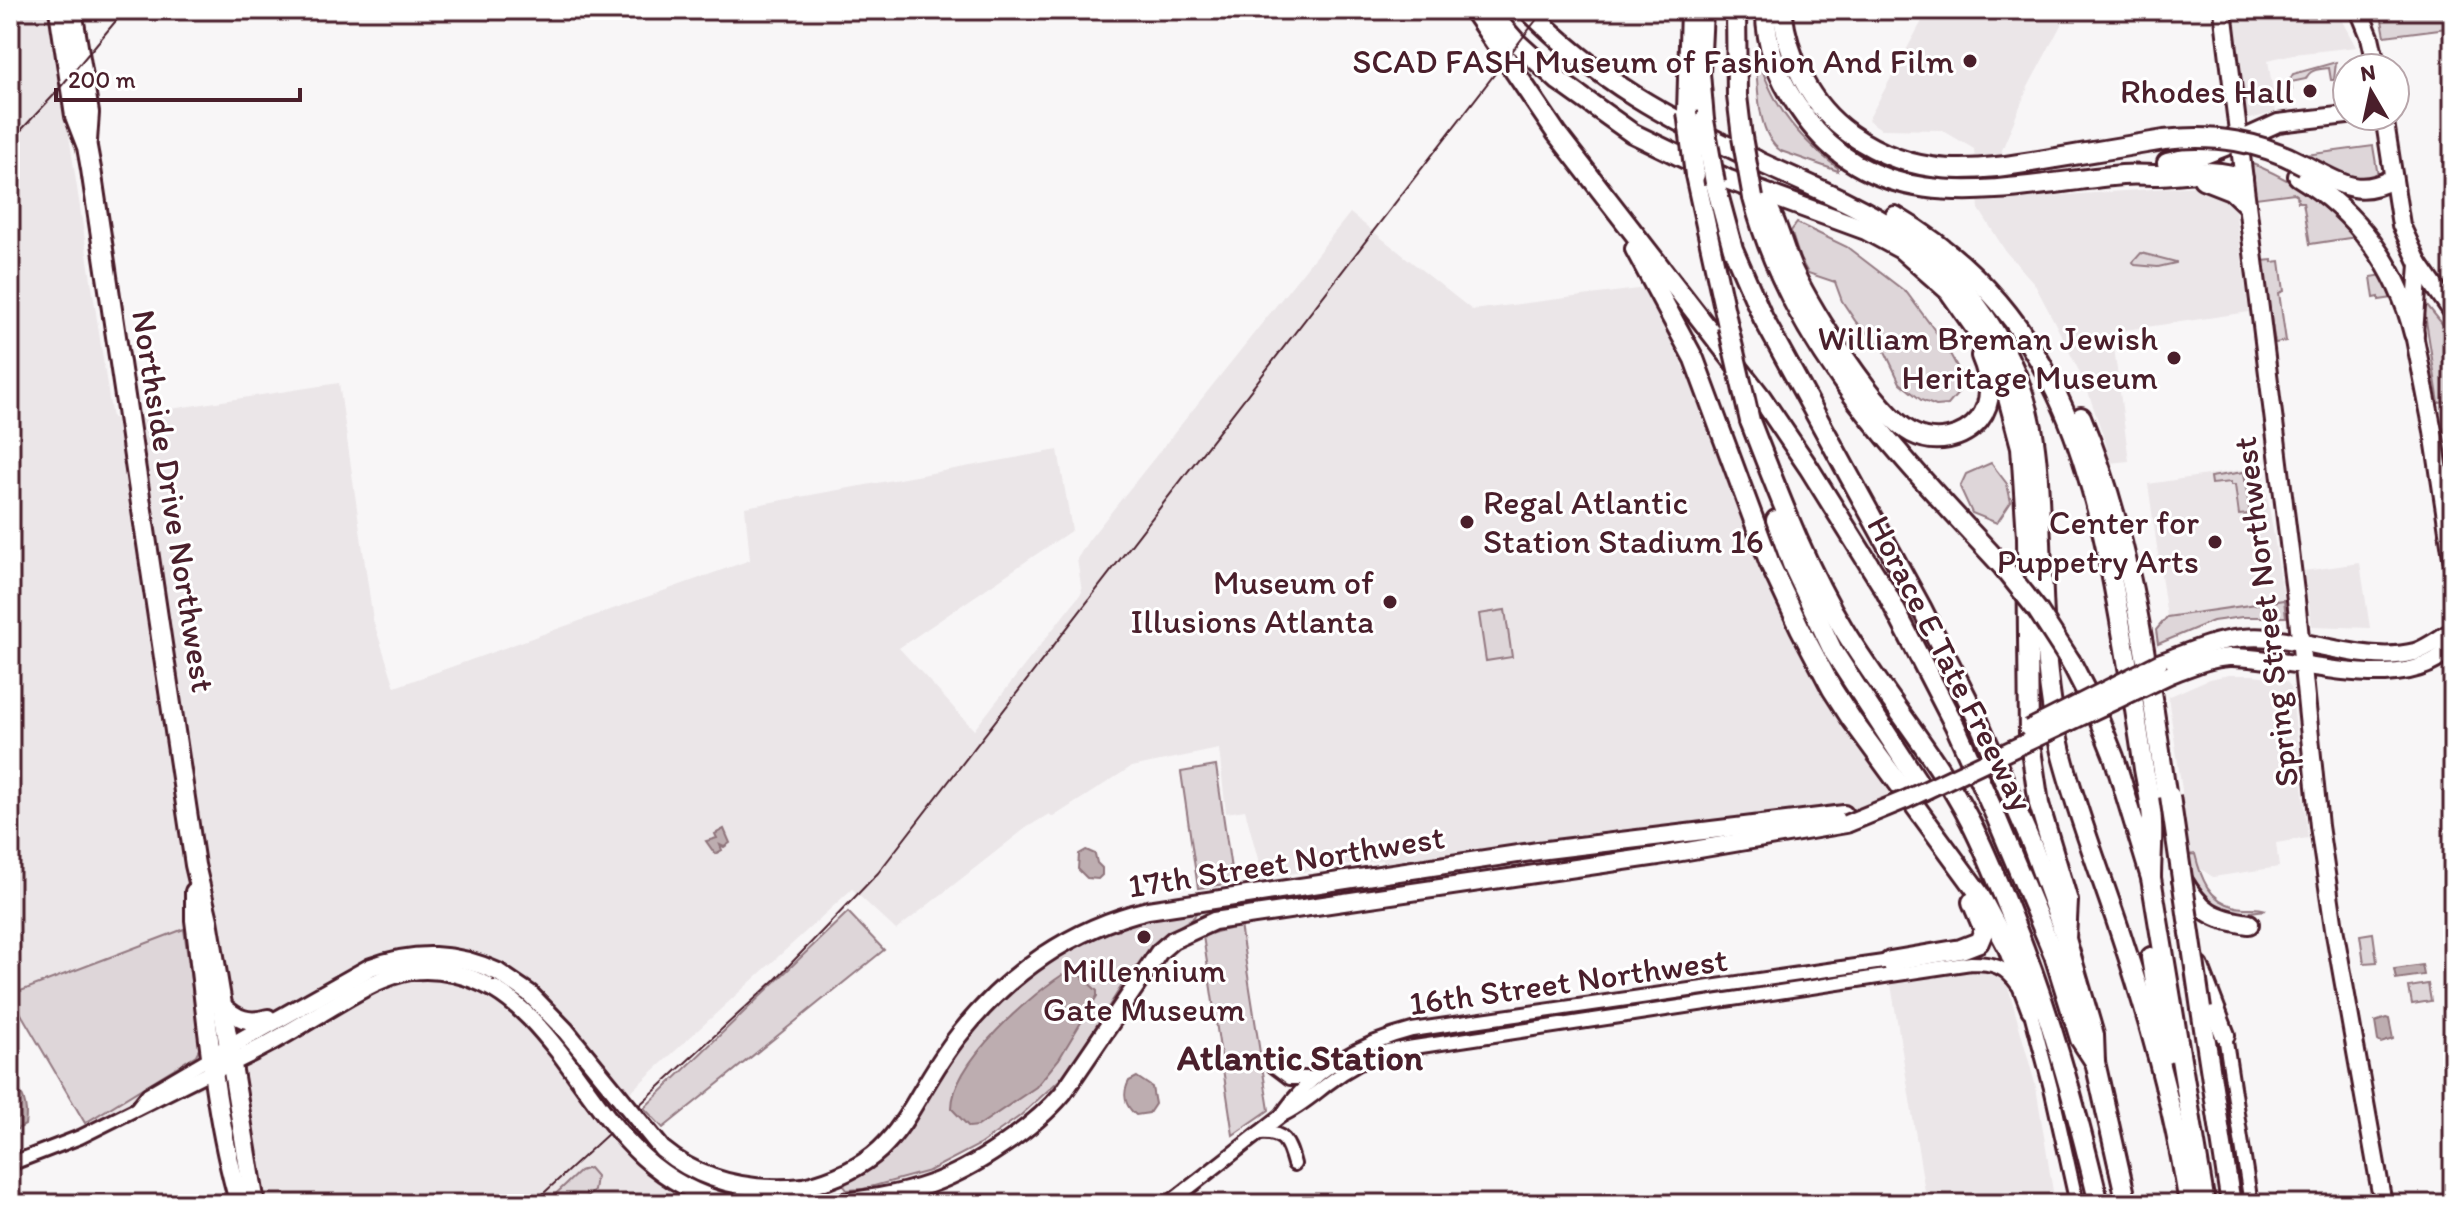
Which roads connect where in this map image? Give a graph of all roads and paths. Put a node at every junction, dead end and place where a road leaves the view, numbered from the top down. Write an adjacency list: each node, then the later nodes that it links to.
1 (59, 10): 17 (highway, Northside Drive Northwest)
2 (72, 10): 17 (highway, Northside Drive Northwest)
3 (1473, 10): 22 (highway, Horace E Tate Freeway)
4 (1488, 10): 27 (highway)
5 (1528, 10): 18 (highway)
6 (1690, 10): 32 (highway, bridge)
7 (1703, 10): 49 (highway, bridge)
8 (1736, 10): 18 (highway, bridge)
9 (1766, 10): 20 (highway)
10 (1782, 10): 19 (highway, bridge)
11 (2223, 10): 16 (main road, Spring Street Northwest)
12 (2359, 10): 13 (main road)
13 (2373, 52)
14 (2331, 117): 16 (main road)
15 (2386, 132): 24 (main road)
16 (2238, 141): 20 (highway); 23 (main road, Spring Street Northwest)
17 (87, 147): 43 (highway, Northside Drive Northwest)
18 (1752, 168): 25 (highway); 28 (highway); 63 (highway)
19 (2301, 170): 24 (highway); 31 (highway)
20 (2126, 174): 21 (highway)
21 (2173, 174): 23 (highway); 26 (highway)
22 (1591, 179): 41 (highway); 56 (highway, Horace E Tate Freeway)
23 (2243, 179): 26 (main road, Spring Street Northwest)
24 (2392, 179): 29 (main road)
25 (1760, 200): 27 (highway); 45 (highway, bridge)
26 (2246, 204): 35 (main road, Spring Street Northwest)
27 (1815, 211): 49 (highway)
28 (1955, 260): 44 (highway); 45 (highway)
29 (2419, 264): 30 (main road); 31 (main road)
30 (2453, 313)
31 (2414, 334): 33 (main road)
32 (1750, 421): 40 (highway); 46 (highway)
33 (2453, 564)
34 (2453, 631): 35 (main road, 17th Street Northwest)
35 (2301, 643): 37 (main road, Spring Street Northwest); 38 (main road, 17th Street Northwest)
36 (2453, 644): 37 (main road, 17th Street Northwest)
37 (2303, 664): 38 (main road, 17th Street Northwest); 79 (main road, Spring Street Northwest)
38 (2168, 667): 39 (main road, 17th Street Northwest, bridge)
39 (2148, 676): 40 (main road, 17th Street Northwest, bridge); 77 (highway, bridge)
40 (1922, 787): 42 (main road, 17th Street Northwest)
41 (1920, 814): 50 (highway); 52 (highway)
42 (1845, 819): 53 (main road, 17th Street Northwest, bridge); 70 (main road, 17th Street Northwest)
43 (195, 865): 51 (highway, Northside Drive Northwest); 55 (highway, Northside Drive Northwest)
44 (2178, 874): 48 (highway); 54 (highway)
45 (2151, 878): 47 (highway)
46 (1996, 879): 52 (highway); 73 (highway)
47 (2157, 921): 63 (highway); 76 (highway)
48 (2249, 924)
49 (2066, 939): 56 (highway)
50 (1891, 968): 52 (street); 58 (street, 16th Street Northwest); 62 (street, 16th Street Northwest)
51 (222, 1005): 53 (main road); 55 (highway, Northside Drive Northwest)
52 (2031, 1009): 72 (street)
53 (293, 1011): 55 (main road, 17th Street Northwest)
54 (2225, 1035): 78 (street)
55 (222, 1059): 59 (street, 17th Street Northwest); 60 (highway, Northside Drive Northwest); 61 (street, 17th Street Northwest); 68 (highway, Northside Drive Northwest); 69 (main road, 17th Street Northwest, bridge)
56 (2095, 1062): 74 (highway)
57 (1274, 1066): 58 (street)
58 (1315, 1078): 62 (street, 16th Street Northwest)
59 (181, 1087): 60 (street); 61 (street, 17th Street Northwest)
60 (218, 1095): 67 (highway, Northside Drive Northwest)
61 (134, 1111): 65 (street, 17th Street Northwest)
62 (1282, 1115): 64 (street, 16th Street Northwest)
63 (2175, 1128): 75 (highway)
64 (1259, 1133): 66 (street); 71 (street, 16th Street Northwest)
65 (10, 1164)
66 (1294, 1164)
67 (240, 1204)
68 (255, 1204)
69 (732, 1204)
70 (825, 1204)
71 (1168, 1204)
72 (2077, 1204)
73 (2099, 1204)
74 (2127, 1204)
75 (2189, 1204)
76 (2205, 1204)
77 (2231, 1204)
78 (2251, 1204)
79 (2383, 1204)

